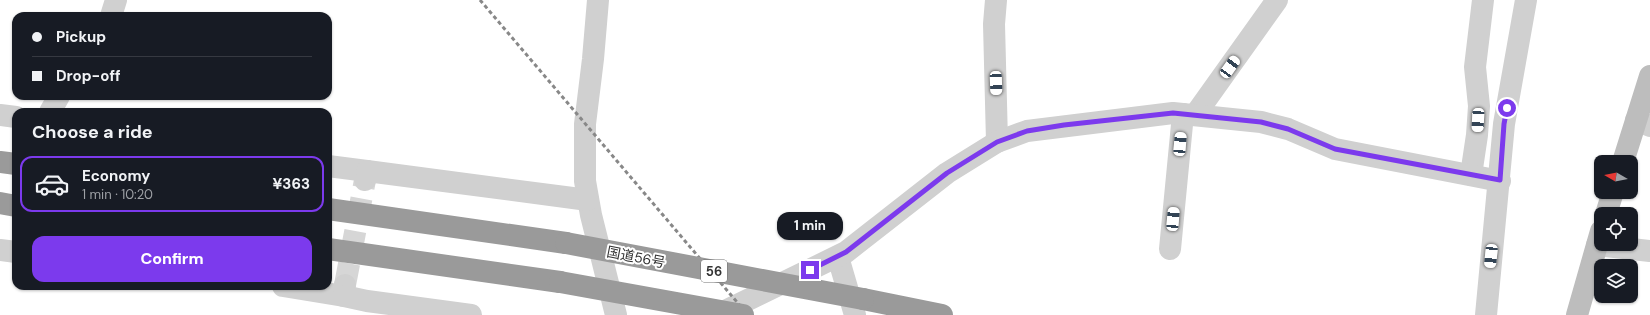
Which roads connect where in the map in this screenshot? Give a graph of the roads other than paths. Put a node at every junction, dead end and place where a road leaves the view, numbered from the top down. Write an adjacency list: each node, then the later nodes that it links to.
1 (116, 0): 7 (street)
2 (598, 0): 20 (street)
3 (996, 0): 13 (street)
4 (1277, 0): 9 (street)
5 (1482, 0): 18 (street)
6 (1526, 0): 19 (street)
7 (112, 12)
8 (1650, 76): 12 (street)
9 (1189, 114): 13 (street); 18 (street); 25 (street)
10 (0, 115): 11 (street)
11 (12, 116)
12 (1643, 123): 14 (street)
13 (997, 142): 31 (street)
14 (1627, 155)
15 (0, 162): 16 (highway)
16 (12, 164)
17 (332, 167): 20 (street)
18 (1472, 175): 19 (street)
19 (1500, 180): 39 (street)
20 (588, 200): 35 (street)
21 (0, 204): 22 (highway)
22 (12, 206)
23 (332, 210): 33 (highway, 国道56号 / 56, bridge)
24 (1638, 248): 29 (street)
25 (1170, 249)
26 (0, 250): 30 (street)
27 (332, 250): 37 (highway, bridge)
28 (1595, 251): 40 (street)
29 (1650, 251)
30 (12, 252)
31 (838, 257): 33 (street); 36 (street)
32 (332, 289): 34 (street)
33 (859, 307): 38 (highway, 国道56号 / 56)
34 (471, 315)
35 (616, 315)
36 (717, 315)
37 (744, 315)
38 (942, 315)
39 (1486, 315)
40 (1577, 315)

